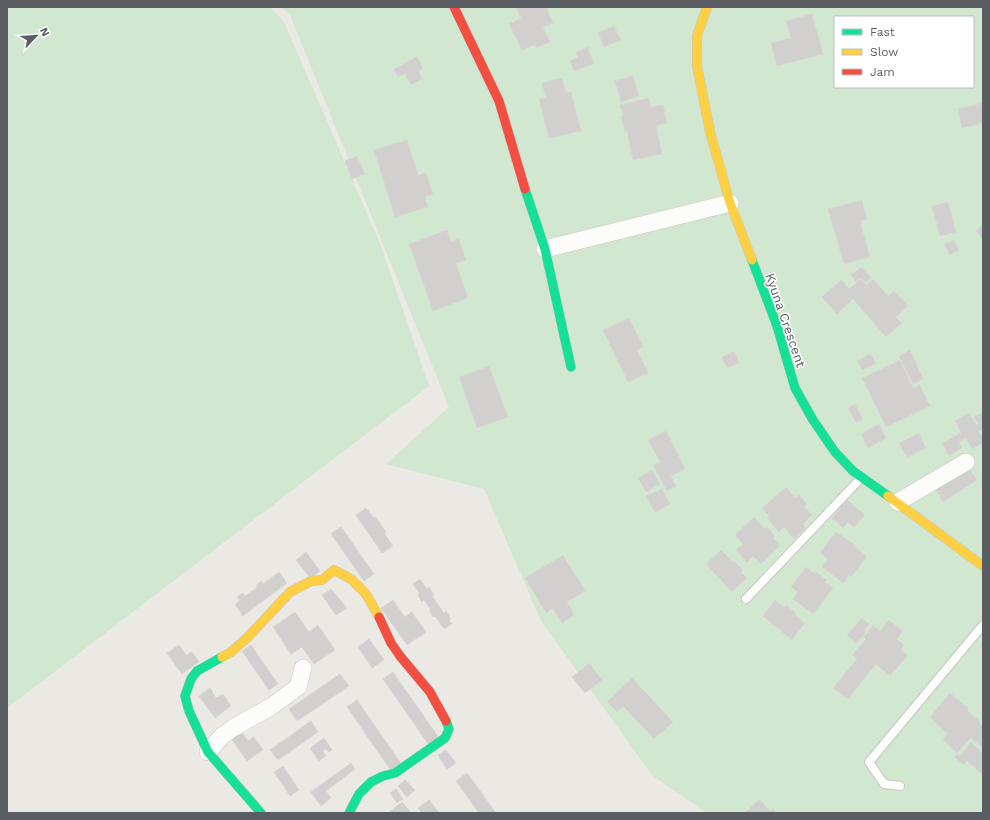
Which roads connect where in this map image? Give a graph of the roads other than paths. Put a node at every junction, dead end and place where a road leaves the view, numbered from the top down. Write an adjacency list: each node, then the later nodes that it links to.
1 (454, 7): 4 (street)
2 (707, 7): 3 (street, Kyuna Crescent)
3 (730, 203): 4 (street); 7 (street, Kyuna Crescent)
4 (545, 249): 5 (street)
5 (571, 367)
6 (966, 462): 8 (street)
7 (863, 476): 8 (street, Kyuna Crescent); 10 (lane)
8 (898, 502): 9 (street, Kyuna Crescent)
9 (983, 566)
10 (746, 599)
11 (983, 625): 14 (lane)
12 (304, 668): 13 (street)
13 (208, 752): 15 (street); 16 (street)
14 (900, 786)
15 (260, 813)
16 (349, 813)

